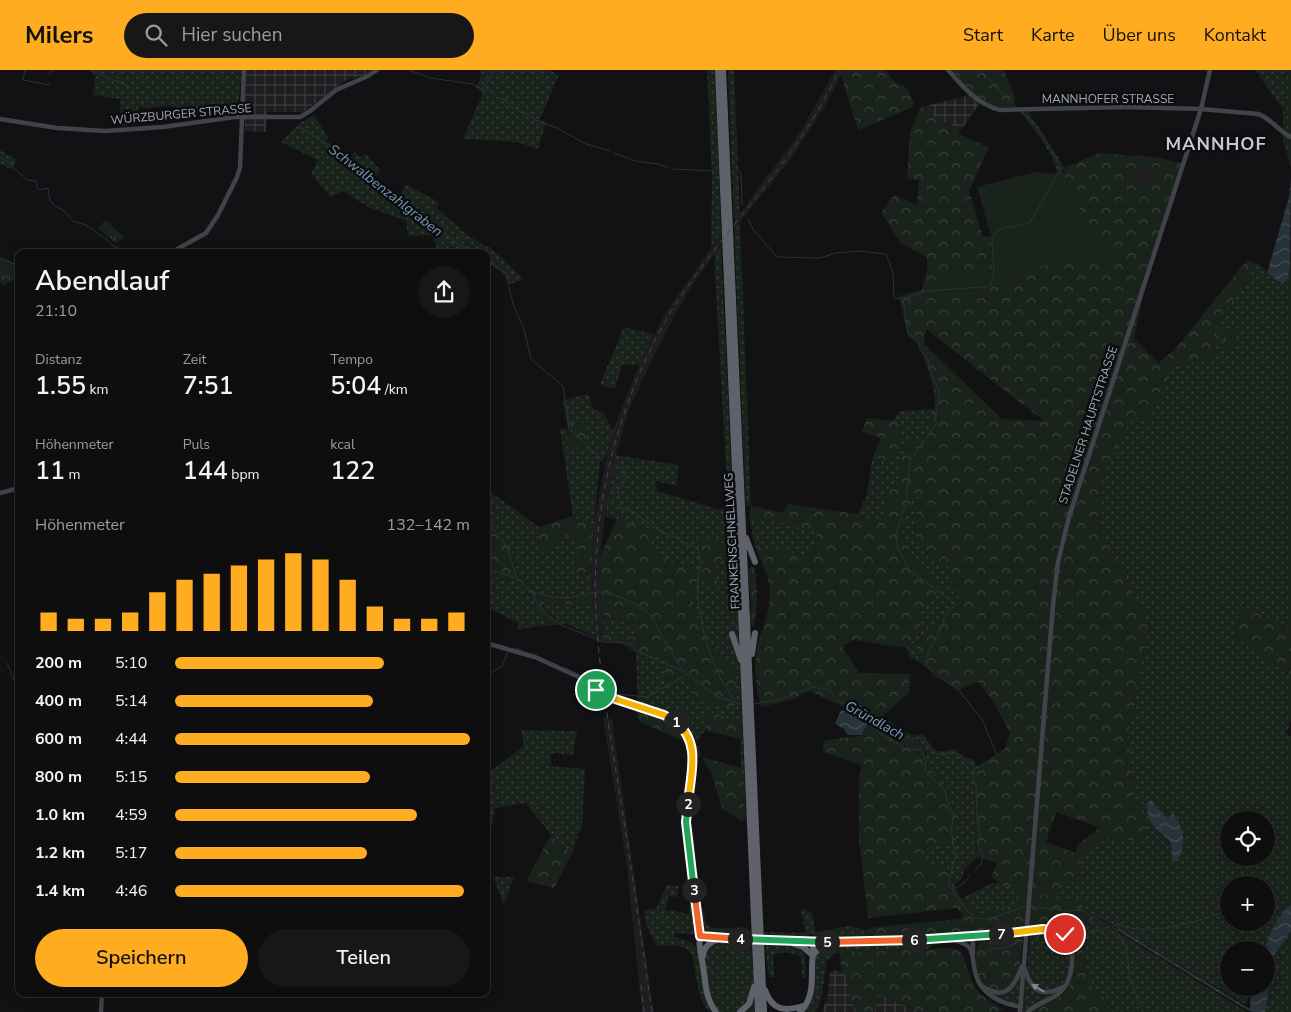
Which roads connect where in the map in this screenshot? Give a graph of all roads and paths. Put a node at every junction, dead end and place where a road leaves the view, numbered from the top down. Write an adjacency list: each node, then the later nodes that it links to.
1 (244, 70): 8 (main road)
2 (376, 70): 8 (main road, WÜRZBURGER STRASSE)
3 (718, 70): 14 (highway, FRANKENSCHNELLWEG)
4 (723, 70): 14 (highway, FRANKENSCHNELLWEG)
5 (948, 70): 7 (main road, MANNHOFER STRASSE)
6 (1210, 70): 7 (main road, STADELNER HAUPTSTRASSE)
7 (1201, 109): 10 (main road, MANNHOFER STRASSE); 35 (main road, STADELNER HAUPTSTRASSE)
8 (241, 116): 9 (main road, WÜRZBURGER STRASSE); 11 (main road)
9 (0, 119)
10 (1291, 137)
11 (177, 249)
12 (15, 489): 13 (main road)
13 (0, 493)
14 (740, 523): 15 (highway); 16 (highway); 20 (highway, FRANKENSCHNELLWEG)
15 (755, 562)
16 (731, 563)
17 (755, 633): 20 (highway)
18 (732, 634): 20 (highway)
19 (490, 644): 23 (main road)
20 (747, 672): 36 (highway, FRANKENSCHNELLWEG); 37 (highway, FRANKENSCHNELLWEG)
21 (1043, 929): 22 (main road); 30 (main road); 30 (main road)
22 (985, 935): 24 (main road); 31 (main road)
23 (701, 936): 25 (main road); 32 (highway); 34 (highway)
24 (971, 936): 26 (main road); 31 (main road)
25 (722, 938): 27 (main road); 32 (highway)
26 (941, 938): 29 (main road); 31 (main road)
27 (784, 941): 28 (main road); 33 (highway)
28 (812, 942): 29 (main road); 33 (highway)
29 (830, 942): 33 (highway)
30 (1072, 945): 39 (main road)
31 (972, 948): 38 (main road)
32 (704, 950): 34 (highway)
33 (812, 953): 41 (highway)
34 (702, 960): 42 (highway)
35 (1024, 962): 38 (main road); 39 (main road, one-way to 35); 43 (main road, STADELNER HAUPTSTRASSE)
36 (756, 976): 46 (highway); 47 (highway, FRANKENSCHNELLWEG)
37 (762, 983): 41 (highway); 48 (highway, FRANKENSCHNELLWEG)
38 (980, 985): 43 (main road)
39 (1066, 986): 50 (main road)
40 (102, 997): 44 (main road)
41 (807, 1004): 49 (highway)
42 (714, 1009): 45 (highway)
43 (1021, 1010)
44 (101, 1012)
45 (720, 1012)
46 (740, 1012)
47 (758, 1012)
48 (764, 1012)
49 (800, 1012)
50 (1028, 1012)

